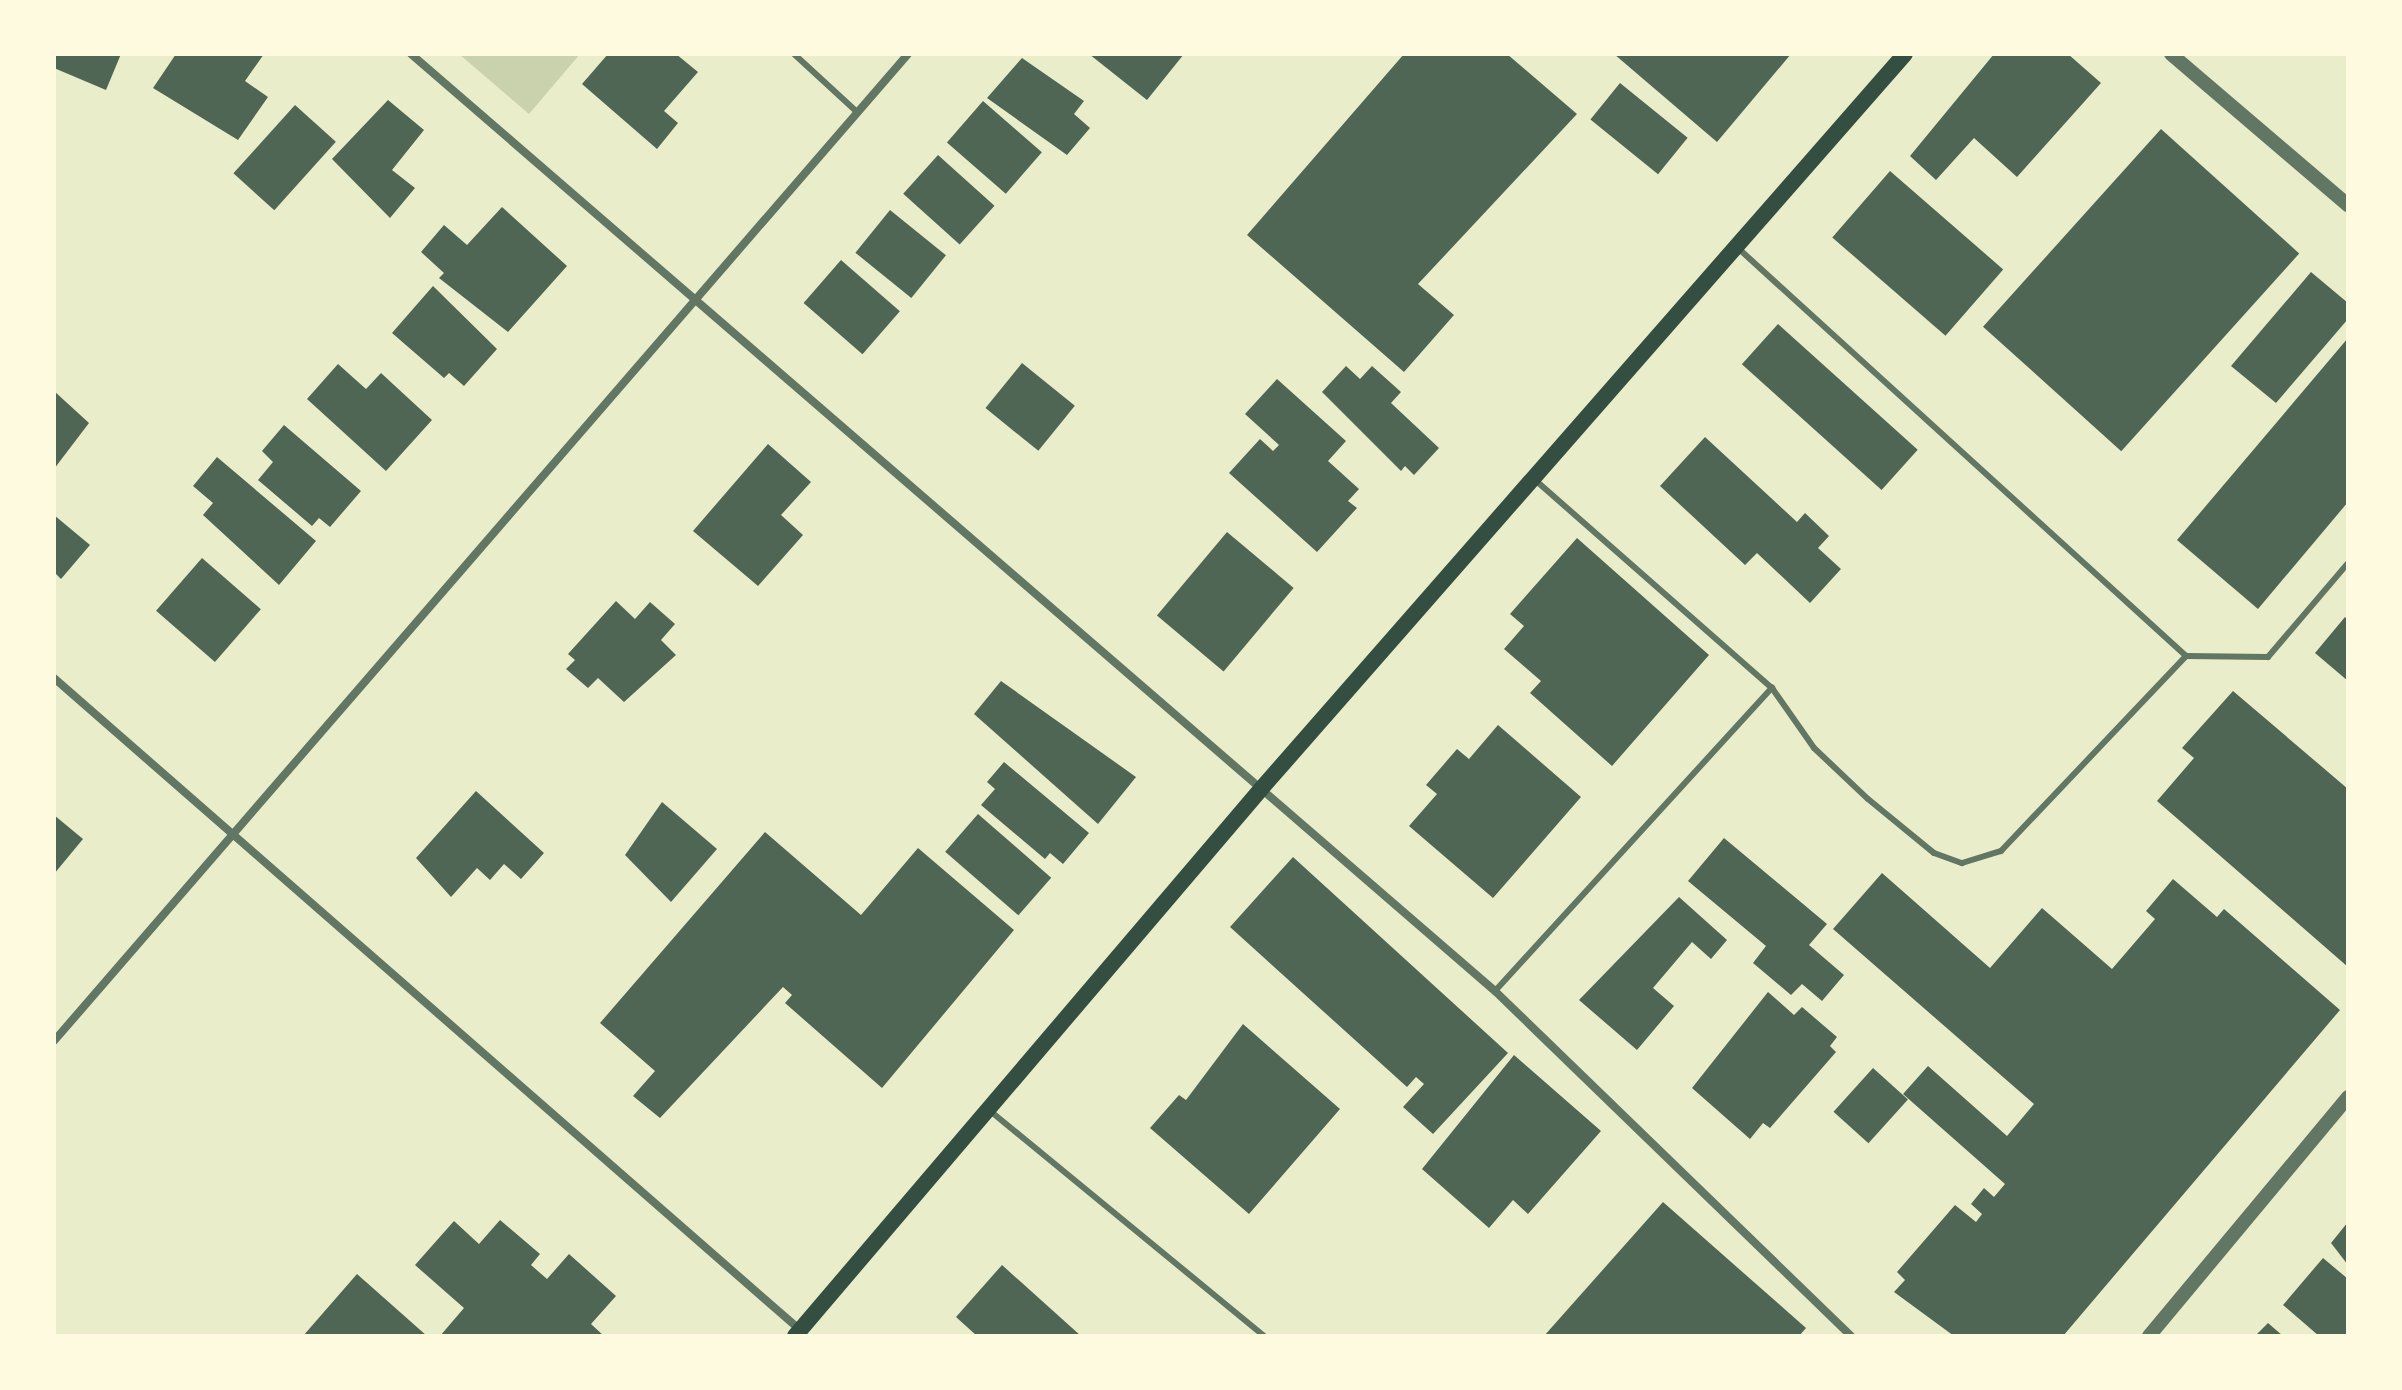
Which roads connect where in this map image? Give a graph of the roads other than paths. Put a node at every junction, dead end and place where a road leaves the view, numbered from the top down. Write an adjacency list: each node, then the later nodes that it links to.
1 (411, 54): 9 (street)
2 (794, 54): 6 (lane)
3 (908, 54): 6 (street)
4 (1905, 54): 8 (main road)
5 (2171, 54): 7 (street)
6 (857, 112): 9 (street)
7 (2348, 205)
8 (1733, 244): 10 (main road); 12 (lane)
9 (695, 301): 15 (street); 16 (street)
10 (1533, 478): 14 (lane); 15 (main road)
11 (2348, 563): 12 (lane)
12 (2186, 656): 14 (lane)
13 (54, 678): 16 (street)
14 (1772, 688): 17 (lane)
15 (1261, 789): 17 (street); 20 (main road)
16 (235, 832): 18 (street); 21 (street)
17 (1495, 991): 23 (street)
18 (54, 1041)
19 (2348, 1097): 24 (street)
20 (986, 1108): 21 (main road); 22 (lane)
21 (798, 1333)
22 (1264, 1336)
23 (1851, 1336)
24 (2149, 1336)

